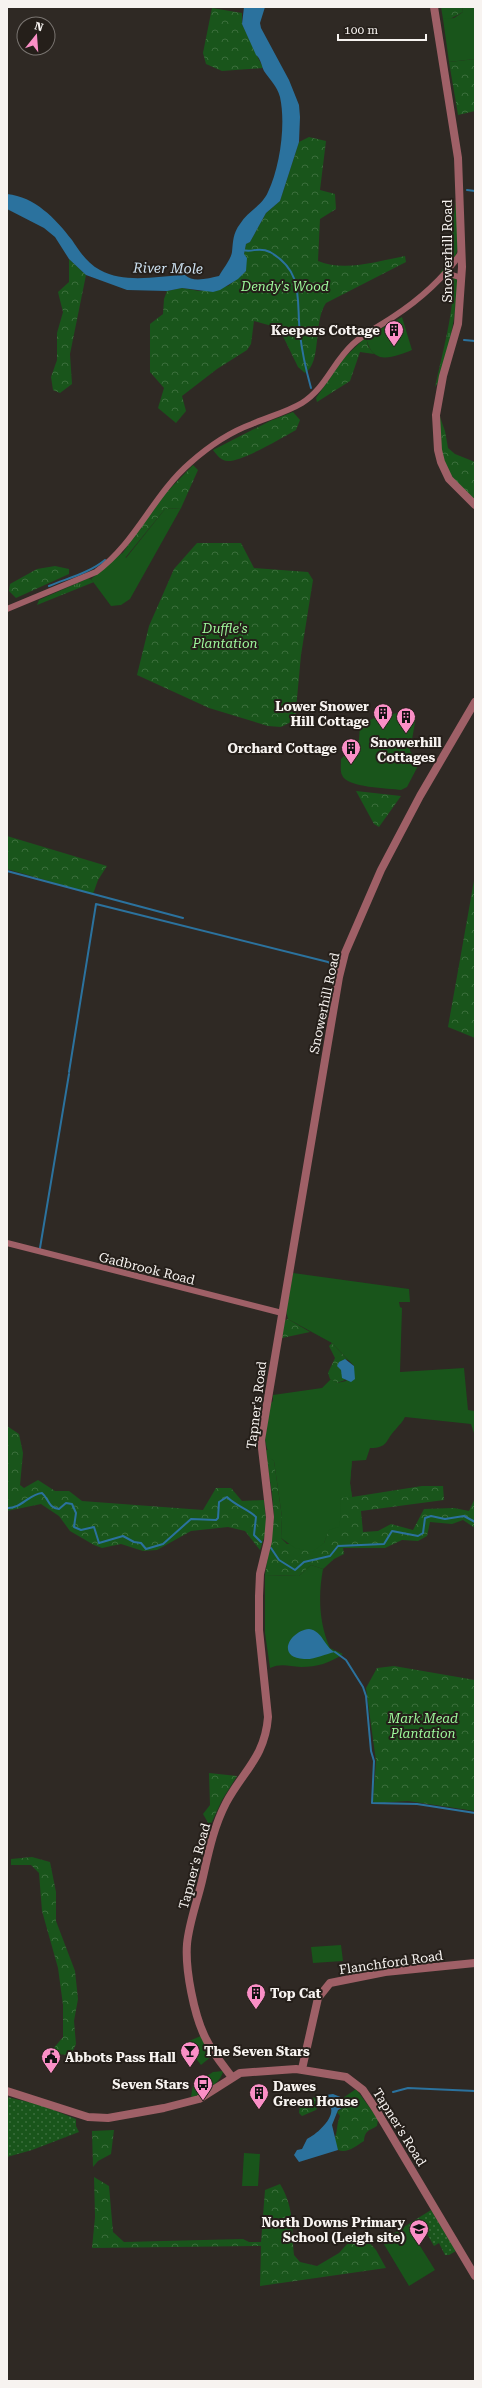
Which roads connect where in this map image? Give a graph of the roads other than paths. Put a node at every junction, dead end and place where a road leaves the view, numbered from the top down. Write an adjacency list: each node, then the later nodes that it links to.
1 (434, 7): 2 (street, Snowerhill Road)
2 (461, 253): 3 (street); 4 (street, Snowerhill Road)
3 (446, 274): 4 (street); 6 (street)
4 (462, 278): 5 (street, Snowerhill Road)
5 (475, 505)
6 (7, 609)
7 (475, 702): 9 (street, Snowerhill Road)
8 (7, 1243): 9 (street, Gadbrook Road)
9 (282, 1313): 12 (street, Tapner's Road)
10 (475, 1963): 11 (street, Flanchford Road)
11 (302, 2069): 12 (street, Tapner's Road); 14 (street, Tapner's Road)
12 (231, 2076): 13 (street)
13 (7, 2091)
14 (475, 2276)

